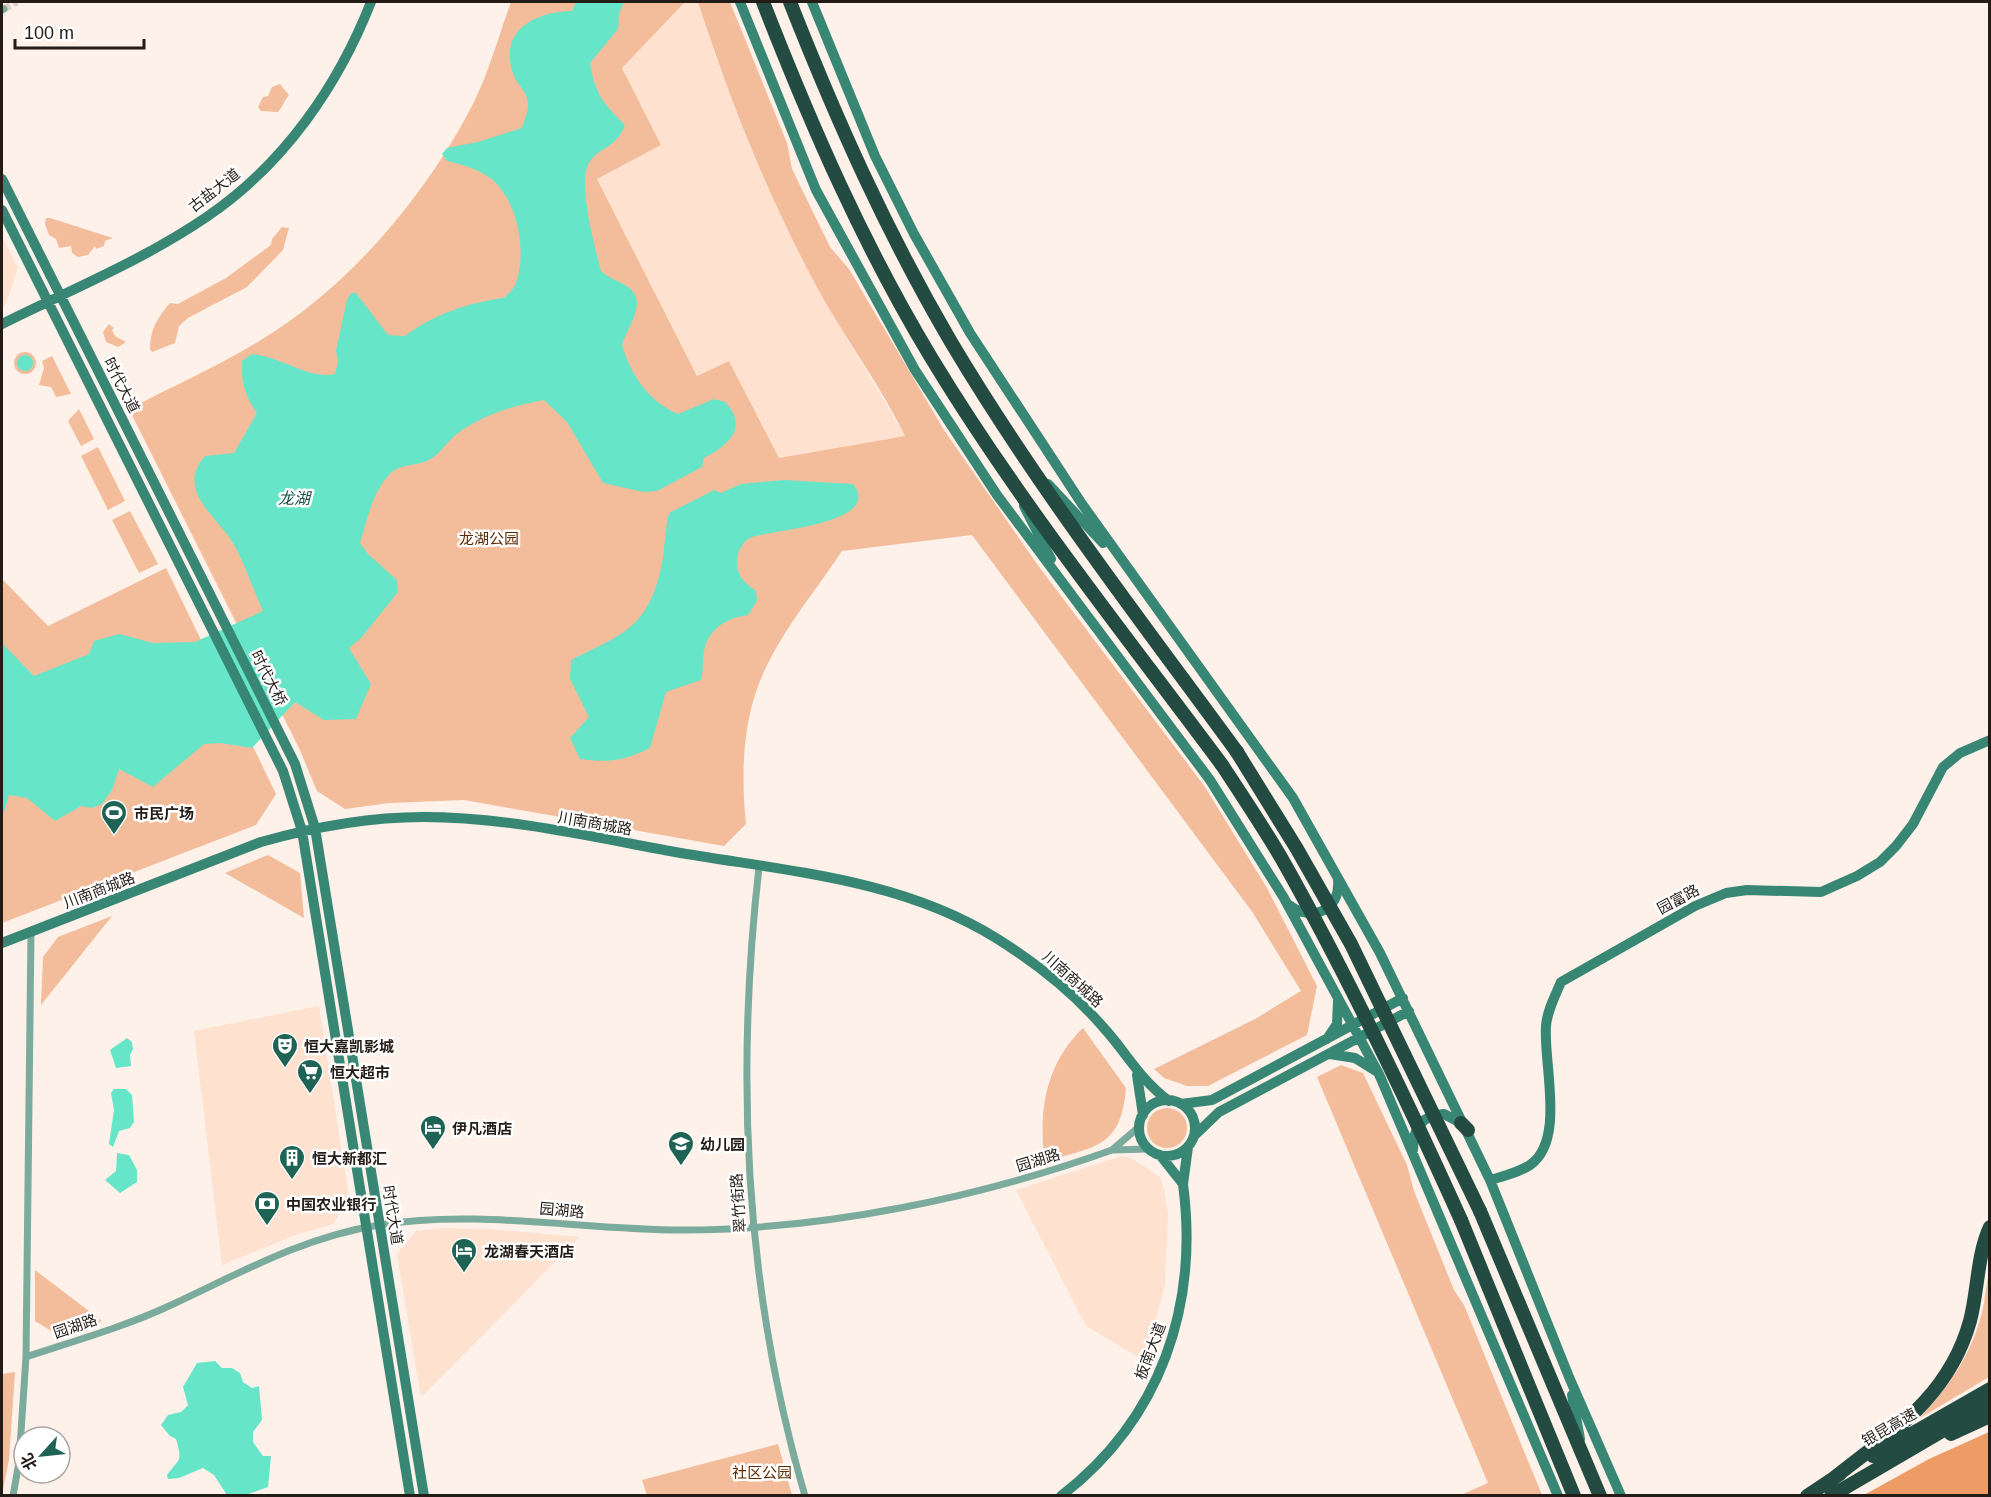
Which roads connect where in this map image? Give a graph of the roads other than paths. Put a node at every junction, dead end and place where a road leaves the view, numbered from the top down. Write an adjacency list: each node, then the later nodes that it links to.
1 (371, 2): 8 (street, 古盐大道)
2 (740, 2): 14 (street)
3 (763, 2): 12 (highway)
4 (789, 2): 11 (highway)
5 (812, 2): 13 (street)
6 (2, 179): 8 (street, 时代大道)
7 (2, 210): 9 (street, 时代大道)
8 (60, 295): 9 (street, 古盐大道); 15 (street, 时代大道)
9 (47, 302): 10 (street, 古盐大道); 16 (street, 时代大道)
10 (2, 324)
11 (1033, 467): 13 (street); 59 (highway, bridge)
12 (1011, 482): 14 (street); 68 (highway, bridge)
13 (1132, 574): 23 (street)
14 (1065, 587): 24 (street)
15 (215, 606): 18 (street, 时代大桥)
16 (203, 613): 19 (street, 时代大桥)
17 (1989, 740): 47 (street, 园富路)
18 (295, 764): 20 (street, 时代大道)
19 (283, 771): 21 (street, 时代大道)
20 (315, 828): 21 (street, 川南商城路); 22 (street, 川南商城路); 49 (street, 时代大道)
21 (302, 831): 25 (street, 川南商城路); 50 (street, 时代大道)
22 (759, 867): 34 (street, 川南商城路); 51 (street, 翠竹街路)
23 (1334, 870): 24 (street); 28 (street)
24 (1284, 898): 27 (street)
25 (32, 932): 26 (street, 川南商城路); 53 (street)
26 (2, 944)
27 (1338, 997): 30 (street); 32 (street)
28 (1403, 999): 29 (street); 30 (street)
29 (1409, 1011): 31 (street); 40 (street)
30 (1354, 1025): 31 (street); 32 (street)
31 (1360, 1037): 33 (street); 35 (street)
32 (1326, 1039): 37 (street)
33 (1327, 1054): 35 (street); 41 (street)
34 (1136, 1072): 36 (street); 38 (street)
35 (1379, 1074): 45 (street)
36 (1169, 1101): 37 (street); 38 (street)
37 (1181, 1104): 41 (street)
38 (1143, 1115): 39 (street)
39 (1140, 1126): 43 (street); 44 (street)
40 (1465, 1126): 45 (street); 47 (street)
41 (1194, 1136): 42 (street)
42 (1188, 1147): 46 (street); 48 (street)
43 (1149, 1149): 44 (street); 46 (street)
44 (1112, 1150): 51 (street, 园湖路)
45 (1413, 1153): 58 (street)
46 (1160, 1155): 48 (street)
47 (1491, 1180): 54 (street)
48 (1183, 1184): 66 (street, 板南大道)
49 (380, 1224): 50 (street, 园湖路); 51 (street, 园湖路); 64 (street, 时代大道)
50 (366, 1227): 53 (street, 园湖路); 63 (street, 时代大道)
51 (753, 1227): 65 (street, 翠竹街路)
52 (1989, 1227): 61 (highway)
53 (26, 1357): 62 (street)
54 (1569, 1377): 59 (street); 70 (street)
55 (1989, 1389): 61 (highway, 银昆高速)
56 (1989, 1403): 60 (highway, 银昆高速)
57 (1989, 1416): 60 (highway)
58 (1537, 1442): 67 (street); 68 (street)
59 (1583, 1456): 69 (highway)
60 (1870, 1472): 72 (highway, 银昆高速)
61 (1833, 1478): 71 (highway, 银昆高速)
62 (12, 1496)
63 (410, 1496)
64 (424, 1496)
65 (805, 1496)
66 (1061, 1496)
67 (1558, 1496)
68 (1573, 1496)
69 (1600, 1496)
70 (1621, 1496)
71 (1807, 1496)
72 (1831, 1496)

